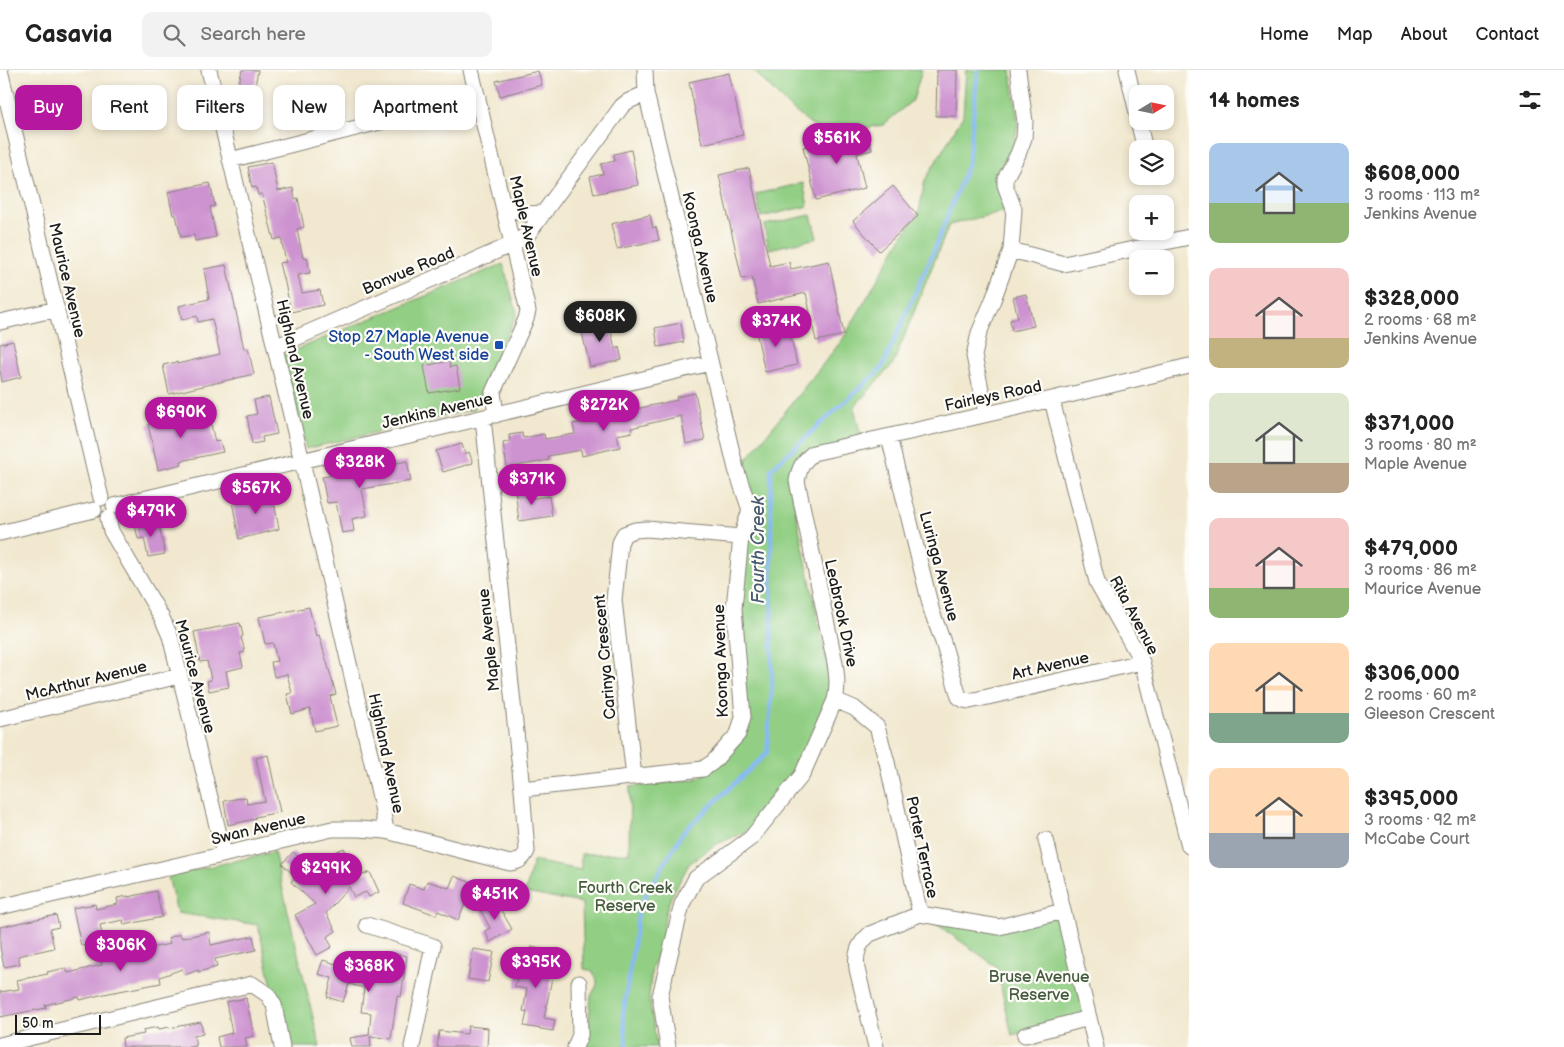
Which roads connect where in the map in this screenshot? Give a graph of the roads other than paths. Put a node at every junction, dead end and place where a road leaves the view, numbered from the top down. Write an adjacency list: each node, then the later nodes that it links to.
1 (209, 70): 10 (street, Highland Avenue)
2 (471, 70): 9 (street, Maple Avenue)
3 (645, 70): 8 (street, Koonga Avenue)
4 (1018, 70): 15 (street)
5 (1127, 70): 7 (street)
6 (1, 79): 16 (street, Maurice Avenue)
7 (1131, 85)
8 (646, 93): 12 (street, Bonvue Road); 19 (street, Koonga Avenue)
9 (478, 98): 10 (street); 11 (street, Maple Avenue)
10 (230, 160): 18 (street, Highland Avenue)
11 (503, 203): 12 (street); 14 (street, Maple Avenue)
12 (544, 212): 14 (street, Bonvue Road)
13 (1189, 237): 15 (street)
14 (513, 244): 18 (street, Bonvue Road); 23 (street, Maple Avenue)
15 (1011, 250): 22 (street)
16 (57, 309): 17 (street); 27 (street, Maurice Avenue)
17 (0, 322)
18 (275, 347): 25 (street, Highland Avenue)
19 (710, 363): 23 (street, Jenkins Avenue); 30 (street, Koonga Avenue)
20 (1189, 366): 21 (street, Fairleys Road)
21 (1052, 400): 22 (street, Fairleys Road); 31 (street, Rita Avenue)
22 (986, 413): 24 (street, Fairleys Road)
23 (489, 416): 25 (street, Jenkins Avenue); 37 (street, Maple Avenue)
24 (889, 437): 26 (street, Fairleys Road); 34 (street, Luringa Avenue)
25 (302, 460): 28 (street, Jenkins Avenue); 38 (street, Highland Avenue)
26 (805, 460): 33 (street, Leabrook Drive)
27 (97, 504): 28 (street); 29 (street)
28 (111, 512): 32 (street, Maurice Avenue)
29 (0, 533)
30 (741, 537): 36 (street, Koonga Avenue); 36 (street, Carinya Crescent)
31 (1142, 662): 34 (street, Art Avenue); 40 (street, Rita Avenue)
32 (179, 676): 35 (street, McArthur Avenue); 41 (street, Maurice Avenue)
33 (835, 700): 45 (street, Porter Terrace); 54 (street, Leabrook Drive)
34 (964, 700)
35 (0, 719)
36 (634, 777): 37 (street, Koonga Avenue)
37 (522, 789): 42 (street, Maple Avenue)
38 (386, 831): 41 (street, Swan Avenue); 42 (street, Swan Avenue)
39 (1046, 840): 44 (street)
40 (1189, 843)
41 (224, 854): 43 (street, Swan Avenue)
42 (524, 858)
43 (0, 907)
44 (1063, 911): 45 (street); 48 (street)
45 (920, 914): 55 (street, Porter Terrace)
46 (367, 925): 52 (street)
47 (579, 983): 53 (street)
48 (1089, 1018): 49 (street); 56 (street)
49 (1025, 1035)
50 (0, 1045): 51 (street)
51 (282, 1047)
52 (412, 1047)
53 (575, 1047)
54 (668, 1047)
55 (876, 1047)
56 (1096, 1047)

